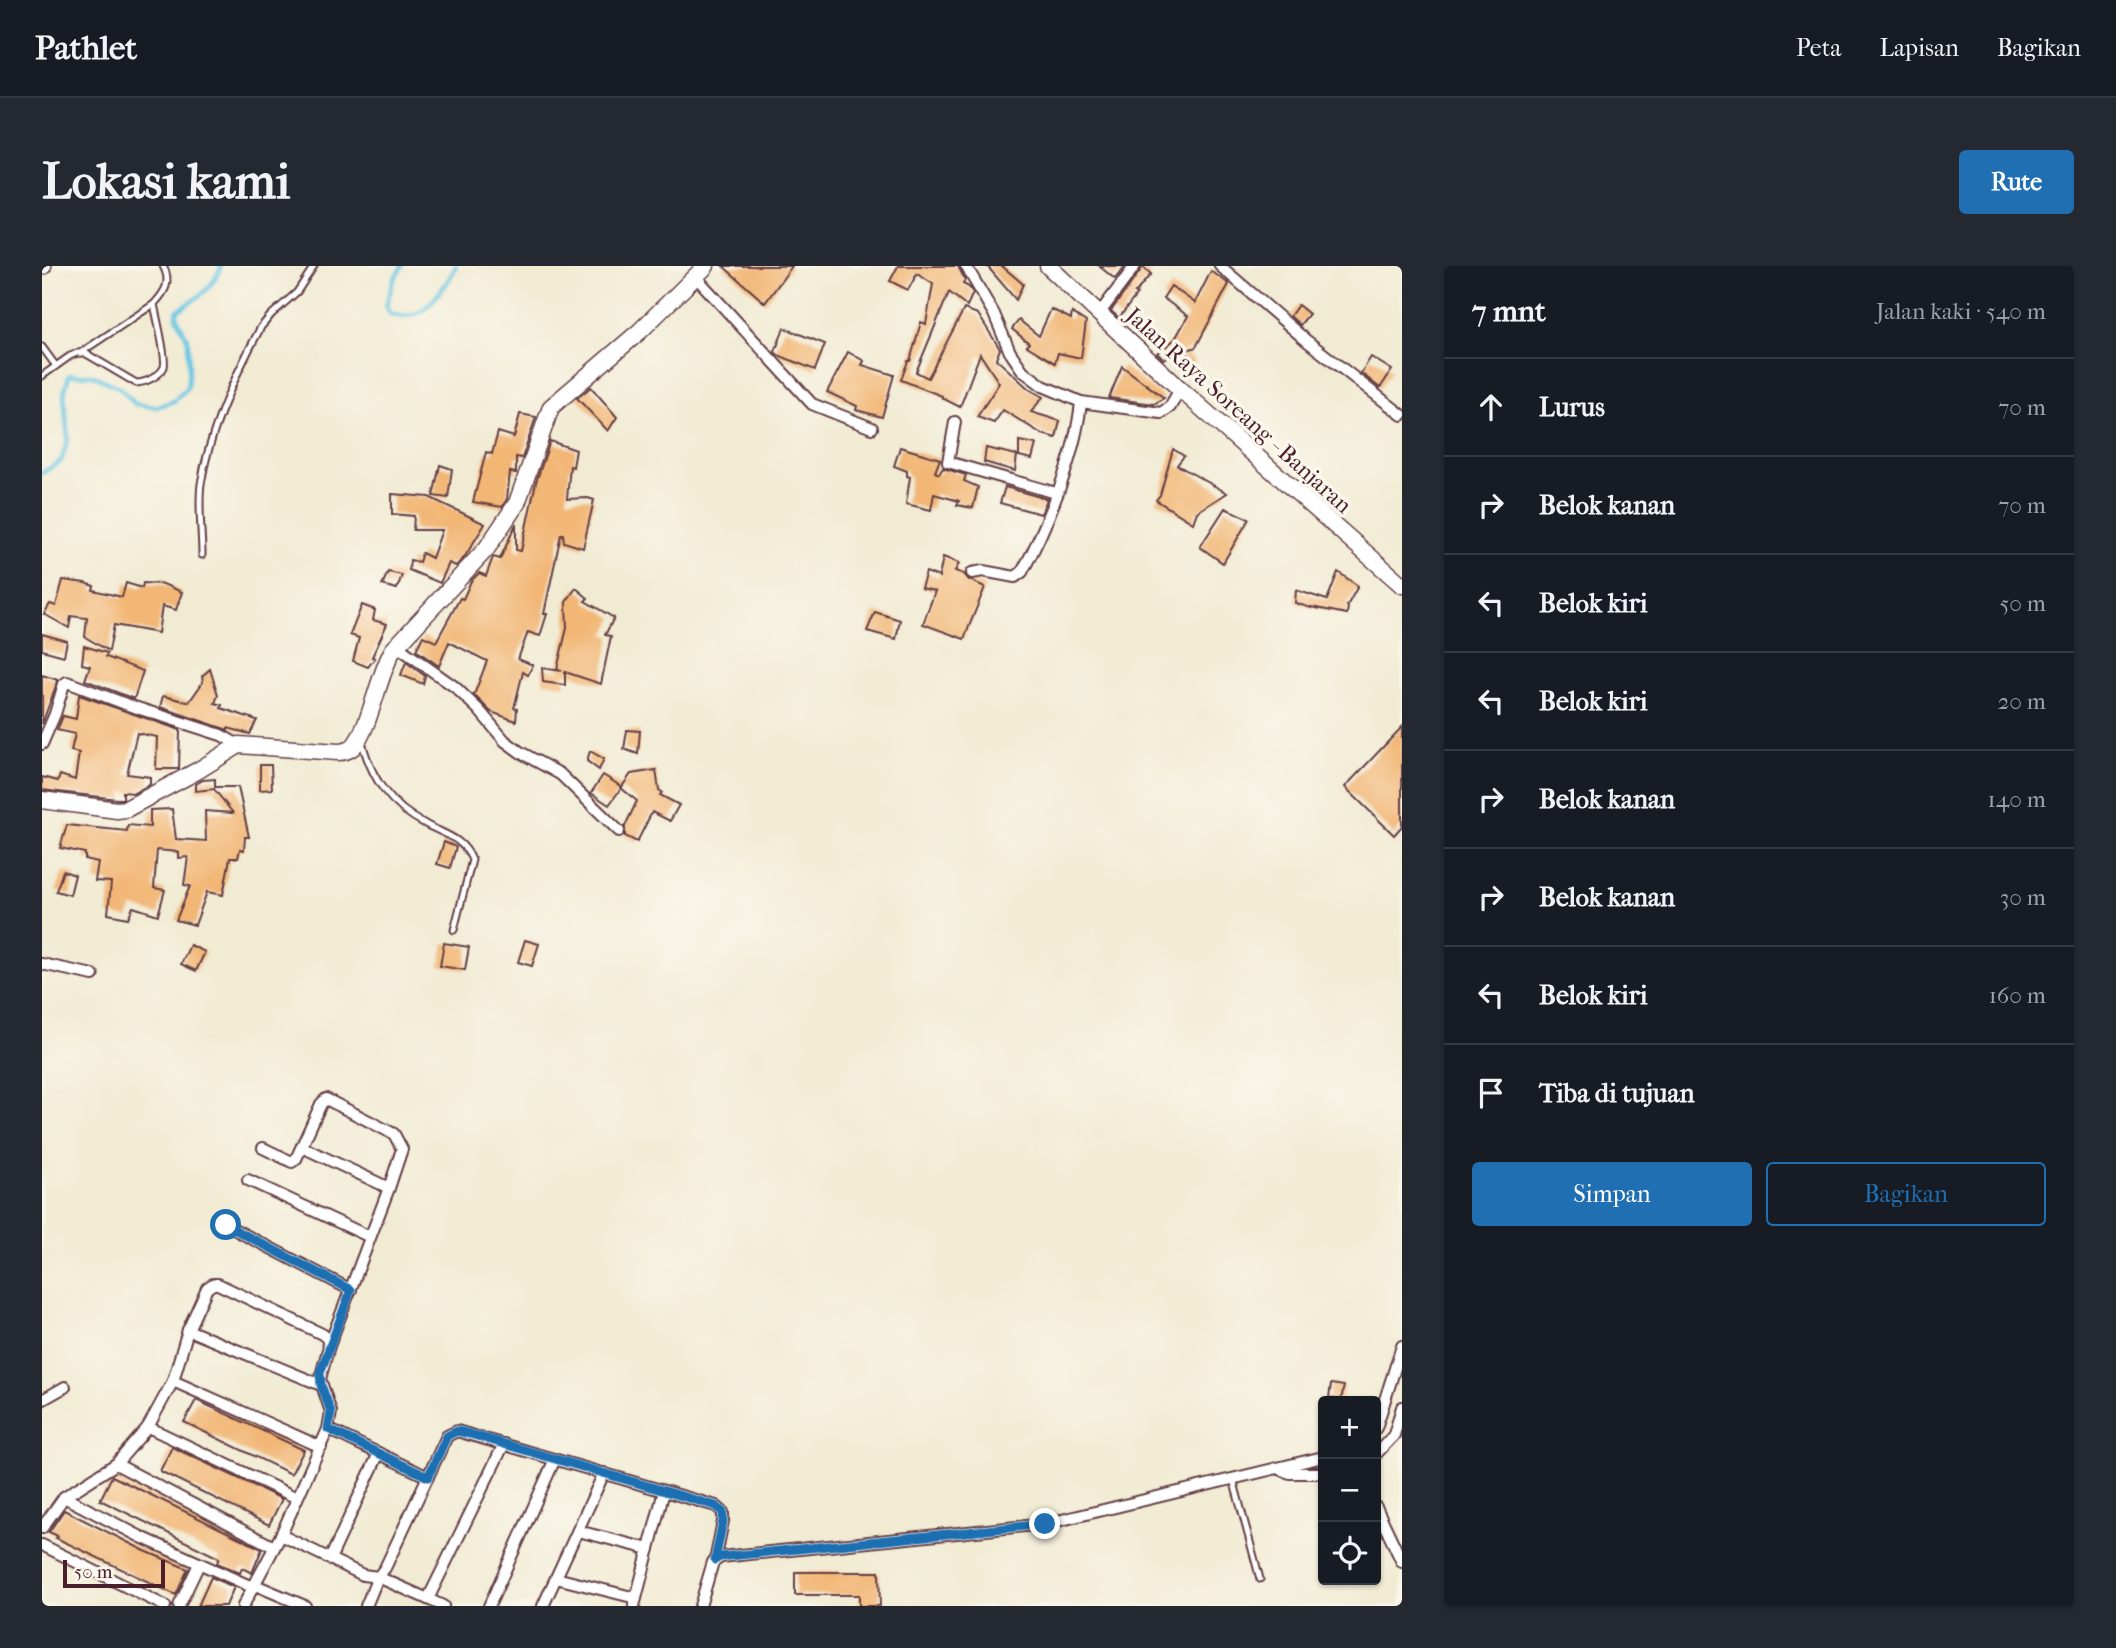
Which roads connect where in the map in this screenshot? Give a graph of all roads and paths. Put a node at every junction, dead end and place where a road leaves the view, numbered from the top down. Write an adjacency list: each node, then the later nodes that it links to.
1 (163, 266): 8 (lane)
2 (314, 266): 20 (lane)
3 (967, 266): 15 (street)
4 (1048, 266): 9 (street, Jalan Raya Soreang - Banjaran)
5 (1135, 266): 9 (street)
6 (1220, 266): 16 (street)
7 (701, 271): 18 (street); 23 (street)
8 (153, 304): 11 (lane); 11 (lane)
9 (1099, 314): 14 (street, Jalan Raya Soreang - Banjaran)
10 (42, 347): 12 (lane)
11 (80, 353): 12 (lane)
12 (56, 366): 13 (lane)
13 (42, 376)
14 (1180, 389): 15 (street); 22 (street, Jalan Raya Soreang - Banjaran)
15 (1081, 402): 19 (street)
16 (1402, 415)
17 (955, 422): 19 (street)
18 (872, 428)
19 (1056, 493): 21 (street)
20 (202, 555)
21 (972, 573)
22 (1402, 585)
23 (397, 646): 24 (street); 28 (street)
24 (360, 735): 26 (street); 29 (lane)
25 (42, 744): 26 (street)
26 (239, 745): 27 (street)
27 (42, 800)
28 (619, 831)
29 (454, 930)
30 (42, 964): 31 (street)
31 (93, 975)
32 (302, 1147): 33 (street); 35 (street); 35 (street)
33 (263, 1148)
34 (248, 1180): 37 (street)
35 (389, 1188): 37 (street)
36 (226, 1225): 38 (street)
37 (370, 1237): 38 (street)
38 (351, 1290): 40 (street)
39 (188, 1330): 40 (street); 42 (street); 43 (street)
40 (329, 1346): 43 (street)
41 (1402, 1346): 47 (street)
42 (173, 1381): 48 (street); 51 (street)
43 (321, 1385): 49 (street)
44 (65, 1387): 45 (street)
45 (42, 1400)
46 (1402, 1407): 52 (street)
47 (1381, 1412)
48 (148, 1427): 56 (street); 64 (street)
49 (328, 1429): 51 (street); 53 (street)
50 (504, 1444): 55 (street); 60 (street); 80 (street)
51 (321, 1447): 64 (street)
52 (1381, 1449)
53 (379, 1453): 60 (street); 72 (street)
54 (1318, 1458): 57 (street)
55 (555, 1459): 59 (street); 88 (street)
56 (116, 1464): 63 (street); 70 (street)
57 (1277, 1468): 58 (street); 61 (street)
58 (1318, 1473)
59 (604, 1474): 62 (street); 67 (street)
60 (428, 1477): 76 (street)
61 (1233, 1479): 73 (street); 78 (lane)
62 (664, 1491): 71 (street); 73 (street)
63 (64, 1497): 66 (street); 75 (street)
64 (297, 1498): 68 (street)
65 (1381, 1518): 74 (street)
66 (42, 1528)
67 (578, 1531): 71 (street); 77 (street)
68 (281, 1535): 70 (street); 72 (street)
69 (42, 1545): 82 (street)
70 (274, 1547): 79 (street)
71 (649, 1549): 81 (street)
72 (330, 1559): 76 (street)
73 (718, 1559): 90 (street)
74 (1402, 1562)
75 (199, 1564): 79 (street); 83 (street)
76 (378, 1577): 80 (street); 86 (street)
77 (555, 1578): 81 (street); 89 (street)
78 (1260, 1579)
79 (252, 1585): 84 (street); 85 (street)
80 (428, 1599): 87 (street)
81 (635, 1602)
82 (165, 1606)
83 (179, 1606)
84 (243, 1606)
85 (304, 1606)
86 (366, 1606)
87 (443, 1606)
88 (489, 1606)
89 (543, 1606)
90 (700, 1606)

